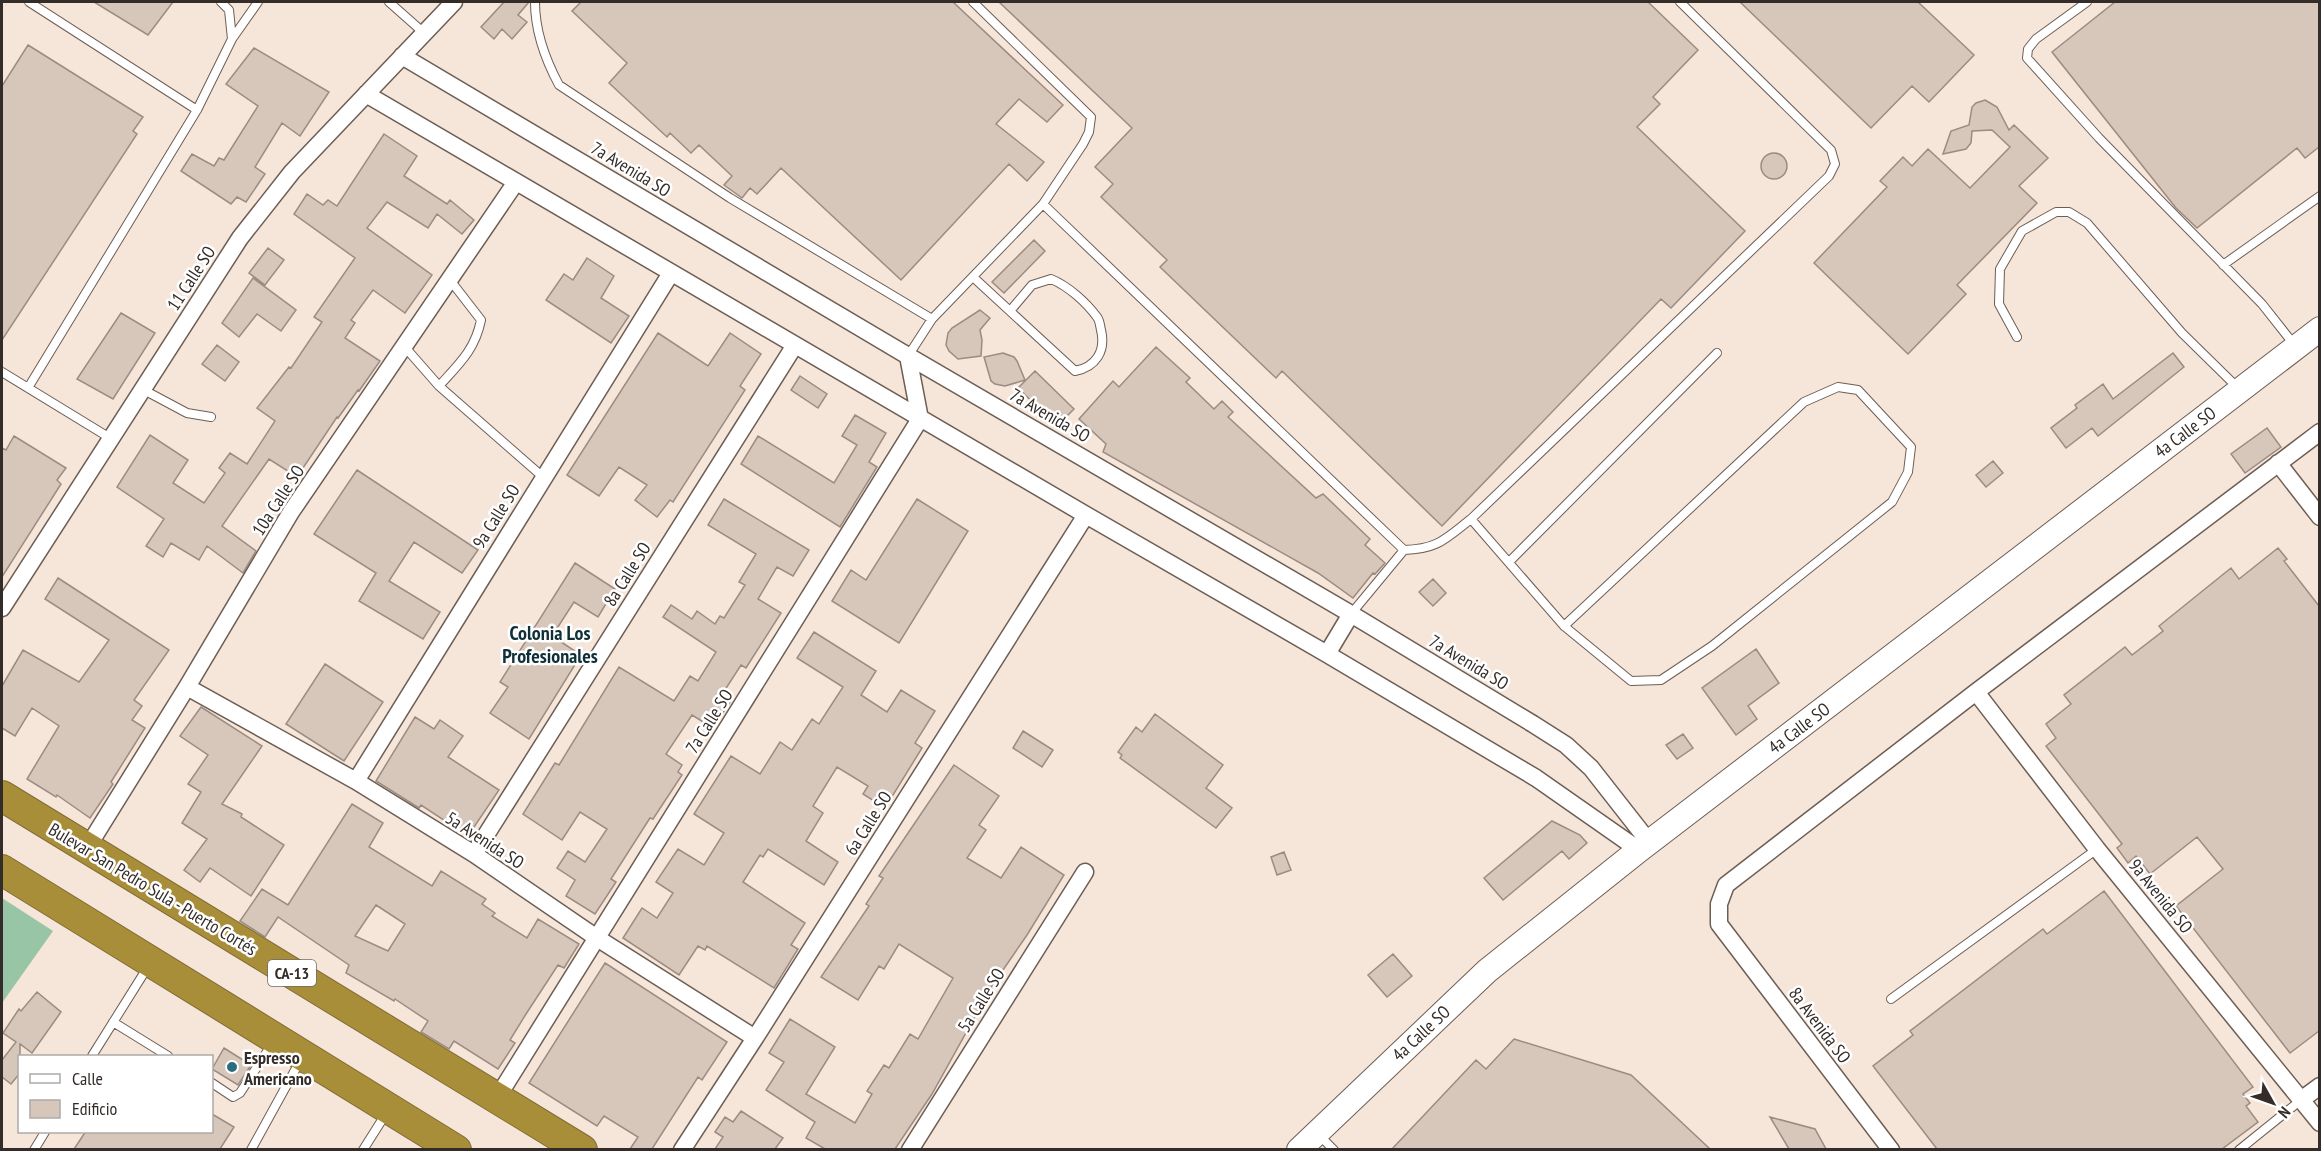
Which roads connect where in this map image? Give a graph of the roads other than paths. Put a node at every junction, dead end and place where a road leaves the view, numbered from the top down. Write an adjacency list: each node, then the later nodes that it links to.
1 (29, 2): 14 (lane)
2 (221, 2): 11 (lane)
3 (258, 2): 11 (lane)
4 (389, 2): 10 (lane)
5 (454, 2): 10 (street, 11 Calle SO)
6 (535, 2): 23 (lane)
7 (973, 2): 17 (lane)
8 (1680, 2): 44 (lane)
9 (2087, 2): 18 (lane)
10 (424, 33): 12 (street, 11 Calle SO)
11 (232, 39): 14 (lane)
12 (402, 56): 13 (street, 11 Calle SO); 30 (street, 7a Avenida SO)
13 (366, 94): 15 (street); 34 (street, 11 Calle SO)
14 (197, 110): 33 (lane)
15 (516, 182): 19 (street); 21 (street, 10a Calle SO)
16 (2319, 196): 18 (lane)
17 (1043, 204): 20 (lane); 45 (lane)
18 (2223, 265): 28 (lane)
19 (671, 273): 26 (street); 41 (street, 9a Calle SO)
20 (973, 277): 22 (lane); 23 (lane)
21 (450, 280): 27 (street, 10a Calle SO); 32 (lane)
22 (1010, 311): 22 (lane)
23 (932, 319): 30 (lane)
24 (2319, 329): 28 (street, 4a Calle SO)
25 (2017, 337): 35 (lane)
26 (795, 345): 37 (street); 58 (street, 8a Calle SO)
27 (404, 346): 32 (lane); 51 (street, 10a Calle SO)
28 (2296, 347): 35 (street, 4a Calle SO)
29 (1718, 352): 46 (lane)
30 (908, 356): 37 (street); 48 (street, 7a Avenida SO)
31 (3, 377): 33 (lane)
32 (439, 386): 41 (lane)
33 (28, 388): 39 (lane)
34 (142, 389): 36 (lane); 39 (street, 11 Calle SO)
35 (2240, 390): 55 (street, 4a Calle SO)
36 (211, 417)
37 (920, 418): 42 (street); 61 (street, 7a Calle SO)
38 (2319, 432): 40 (street)
39 (110, 438): 47 (street, 11 Calle SO)
40 (2278, 463): 43 (street); 52 (street)
41 (543, 477): 53 (street, 9a Calle SO)
42 (1086, 515): 50 (street); 66 (street, 6a Calle SO)
43 (2319, 516)
44 (1471, 519): 45 (lane); 46 (lane)
45 (1404, 550): 48 (lane)
46 (1509, 562): 49 (lane)
47 (2, 608)
48 (1351, 614): 50 (street); 55 (street, 7a Avenida SO)
49 (1564, 626): 49 (lane)
50 (1327, 654): 55 (street)
51 (187, 687): 53 (street, 5a Avenida SO); 56 (street, 10a Calle SO)
52 (1976, 692): 57 (street, 9a Avenida SO); 87 (street, 8a Avenida SO)
53 (356, 781): 58 (street, 5a Avenida SO)
54 (2, 796): 56 (highway, Bulevar San Pedro Sula - Puerto Cortés / CA-13)
55 (1644, 846): 76 (street, 4a Calle SO)
56 (87, 848): 72 (highway, Bulevar San Pedro Sula - Puerto Cortés / CA-13)
57 (2097, 849): 63 (lane); 73 (street, 9a Avenida SO)
58 (474, 854): 61 (street, 5a Avenida SO)
59 (2, 870): 62 (highway)
60 (1084, 872): 84 (street, 5a Calle SO)
61 (597, 938): 66 (street, 5a Avenida SO); 72 (street, 7a Calle SO)
62 (151, 962): 64 (lane); 65 (highway)
63 (1891, 999)
64 (113, 1022): 67 (lane); 68 (lane)
65 (276, 1038): 69 (highway); 70 (lane)
66 (755, 1038): 83 (street, 6a Calle SO)
67 (93, 1055)
68 (166, 1055)
69 (303, 1055): 74 (highway); 79 (lane)
70 (213, 1084)
71 (2319, 1086): 73 (street)
72 (497, 1098): 82 (highway, Bulevar San Pedro Sula - Puerto Cortés / CA-13)
73 (2301, 1100): 75 (street, 9a Avenida SO); 88 (lane)
74 (390, 1108): 80 (lane); 81 (highway)
75 (2319, 1123)
76 (1315, 1132): 85 (street, 4a Calle SO); 86 (lane)
77 (44, 1133): 78 (lane)
78 (34, 1149)
79 (251, 1149)
80 (363, 1149)
81 (456, 1149)
82 (582, 1149)
83 (682, 1149)
84 (910, 1149)
85 (1299, 1149)
86 (1334, 1149)
87 (1891, 1149)
88 (2239, 1149)

